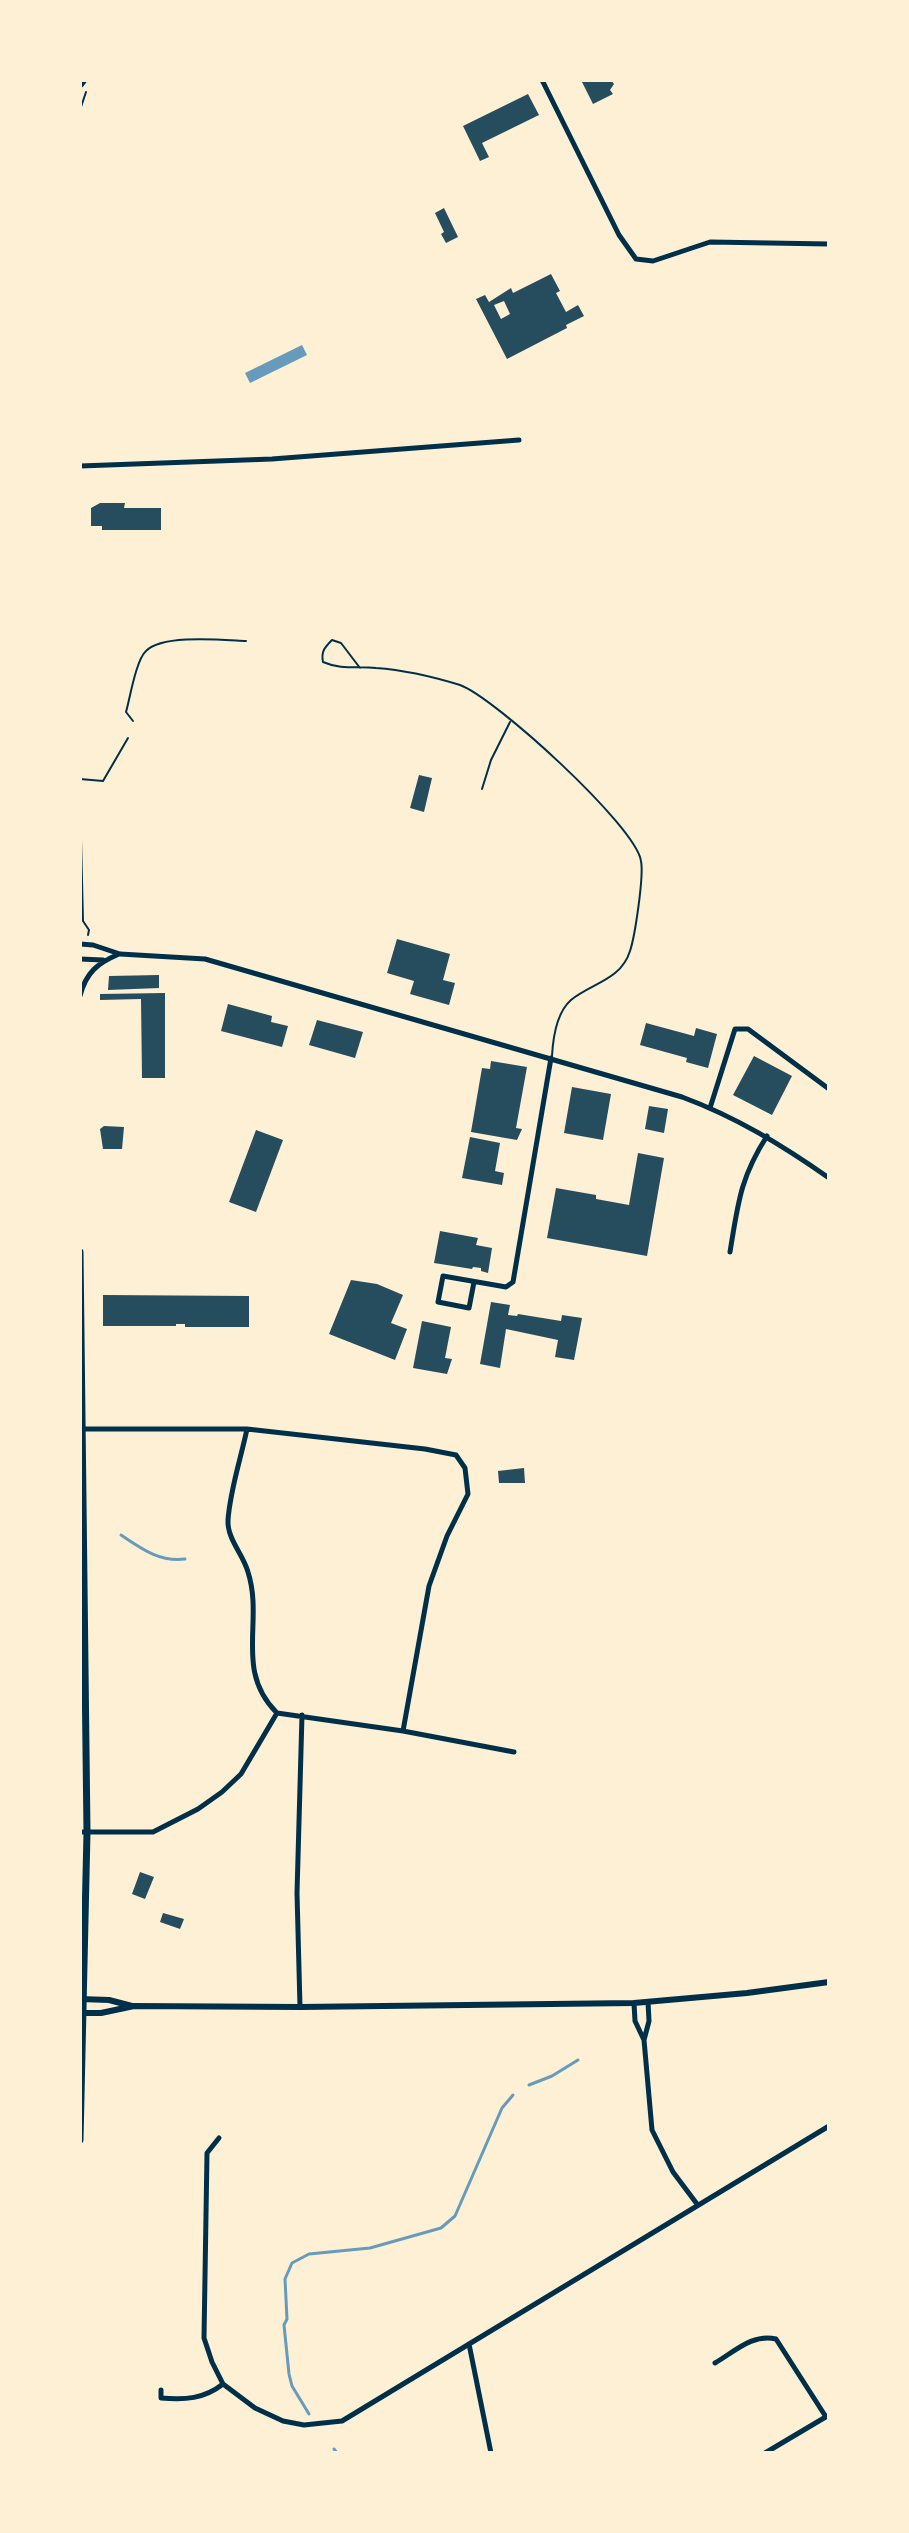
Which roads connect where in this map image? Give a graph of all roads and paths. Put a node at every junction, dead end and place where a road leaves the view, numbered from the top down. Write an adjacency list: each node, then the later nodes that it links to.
1 (542, 80): 4 (street)
2 (83, 85): 3 (path)
3 (80, 110)
4 (829, 244)
5 (519, 440): 6 (street)
6 (80, 466)
7 (246, 641): 9 (lane)
8 (360, 668): 8 (lane); 10 (lane)
9 (133, 721)
10 (511, 721): 13 (lane); 21 (lane)
11 (128, 738): 12 (lane)
12 (80, 779)
13 (482, 789)
14 (80, 798): 15 (path)
15 (89, 930)
16 (80, 944): 17 (street)
17 (120, 954): 19 (street); 21 (street)
18 (80, 959): 19 (street)
19 (105, 960): 20 (street)
20 (80, 996)
21 (551, 1058): 23 (street); 28 (street)
22 (829, 1089): 23 (street)
23 (710, 1108): 24 (street)
24 (767, 1136): 25 (street); 27 (street)
25 (829, 1178)
26 (80, 1252): 29 (main road)
27 (730, 1252)
28 (474, 1282): 28 (street)
29 (81, 1429): 30 (street); 35 (main road)
30 (247, 1429): 31 (street); 33 (street)
31 (277, 1713): 32 (street); 35 (street)
32 (302, 1715): 33 (street); 42 (street)
33 (403, 1731): 34 (street)
34 (514, 1752)
35 (84, 1832): 36 (main road)
36 (84, 1876): 38 (main road)
37 (829, 1982): 39 (street)
38 (82, 1999): 41 (street); 43 (main road)
39 (648, 2002): 40 (street); 44 (street)
40 (634, 2003): 42 (street); 44 (street)
41 (134, 2006): 42 (street); 43 (street)
42 (300, 2007)
43 (82, 2013): 47 (main road)
44 (644, 2040): 48 (street)
45 (829, 2126): 48 (street)
46 (219, 2138): 51 (street)
47 (80, 2140)
48 (697, 2204): 49 (street)
49 (469, 2344): 51 (street); 54 (street)
50 (715, 2363): 53 (street)
51 (223, 2384): 52 (street)
52 (161, 2390)
53 (828, 2416): 55 (street)
54 (491, 2453)
55 (765, 2453)

